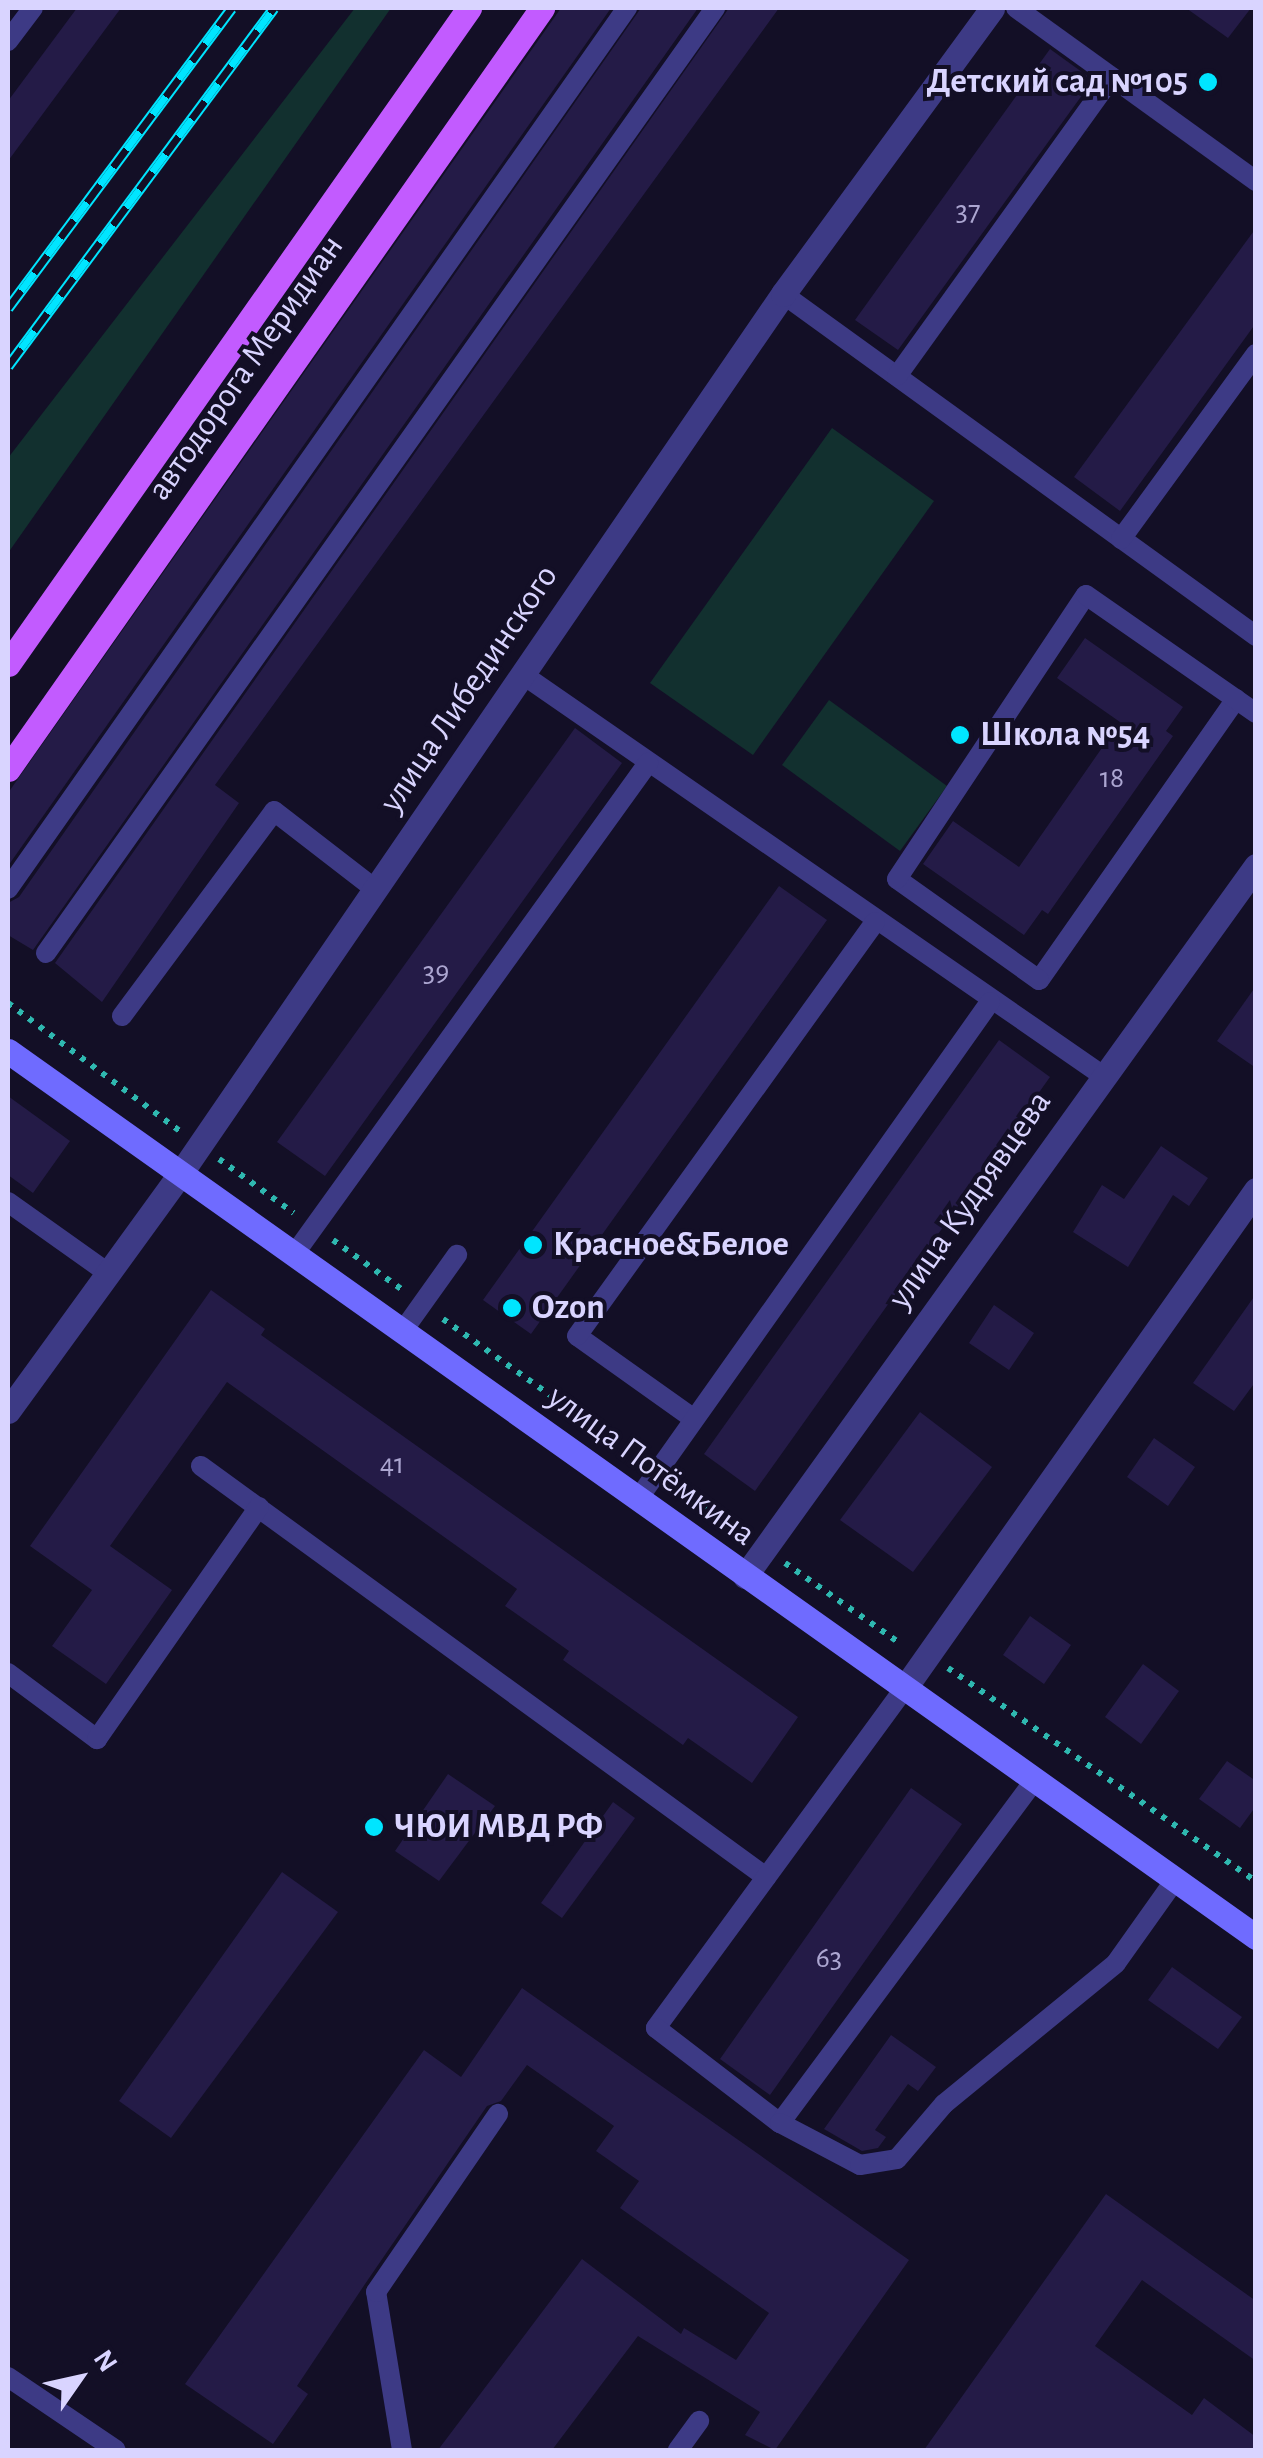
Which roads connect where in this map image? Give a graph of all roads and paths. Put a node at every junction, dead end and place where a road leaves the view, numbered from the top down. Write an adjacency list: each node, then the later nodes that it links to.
1 (34, 8): 8 (lane)
2 (469, 8): 16 (main road, автодорога Меридиан)
3 (542, 8): 21 (main road, автодорога Меридиан)
4 (627, 8): 24 (lane)
5 (714, 8): 26 (lane)
6 (992, 8): 11 (street, улица Либединского)
7 (1016, 8): 9 (lane)
8 (8, 41)
9 (1112, 77): 10 (lane); 13 (lane)
10 (1256, 181)
11 (783, 294): 13 (lane); 17 (street, улица Либединского)
12 (1256, 354): 14 (lane)
13 (897, 376): 14 (lane)
14 (1122, 539): 15 (lane)
15 (1256, 636)
16 (8, 664)
17 (522, 674): 20 (lane); 23 (street, улица Либединского)
18 (1236, 699): 18 (lane); 19 (lane)
19 (1256, 712)
20 (648, 763): 25 (lane); 36 (lane)
21 (8, 769)
22 (1256, 866): 31 (street, улица Кудрявцева)
23 (375, 889): 29 (lane); 32 (street, улица Либединского)
24 (8, 890)
25 (876, 922): 27 (lane); 43 (lane)
26 (46, 953)
27 (990, 1002): 31 (lane); 43 (lane)
28 (8, 1003): 32 (path)
29 (122, 1016)
30 (8, 1051): 33 (street, улица Потёмкина)
31 (1102, 1075): 48 (street, улица Кудрявцева)
32 (200, 1145): 33 (street, улица Либединского); 36 (path)
33 (180, 1174): 38 (street, улица Потёмкина); 39 (street, улица Либединского)
34 (1256, 1190): 50 (street)
35 (10, 1208): 39 (lane)
36 (314, 1227): 38 (lane); 40 (path)
37 (458, 1255): 40 (lane)
38 (293, 1256): 41 (street, улица Потёмкина)
39 (108, 1273): 42 (street, улица Либединского)
40 (421, 1303): 41 (lane); 45 (path)
41 (402, 1332): 46 (street, улица Потёмкина)
42 (8, 1411)
43 (694, 1419): 45 (lane)
44 (201, 1466): 47 (lane)
45 (657, 1472): 46 (lane); 48 (path)
46 (638, 1499): 49 (street, улица Потёмкина)
47 (259, 1507): 51 (lane); 54 (lane)
48 (764, 1548): 49 (street, улица Кудрявцева); 50 (path)
49 (744, 1576): 52 (street, улица Потёмкина)
50 (927, 1657): 52 (street); 56 (path)
51 (8, 1673)
52 (904, 1690): 53 (street, улица Потёмкина); 54 (lane)
53 (1034, 1782): 55 (street, улица Потёмкина); 59 (lane)
54 (766, 1877): 59 (lane)
55 (1174, 1880): 57 (street, улица Потёмкина); 59 (lane)
56 (1256, 1881)
57 (1256, 1938)
58 (498, 2114): 63 (lane)
59 (780, 2123)
60 (8, 2376): 62 (lane)
61 (699, 2421): 64 (lane)
62 (116, 2450)
63 (402, 2450)
64 (678, 2450)

